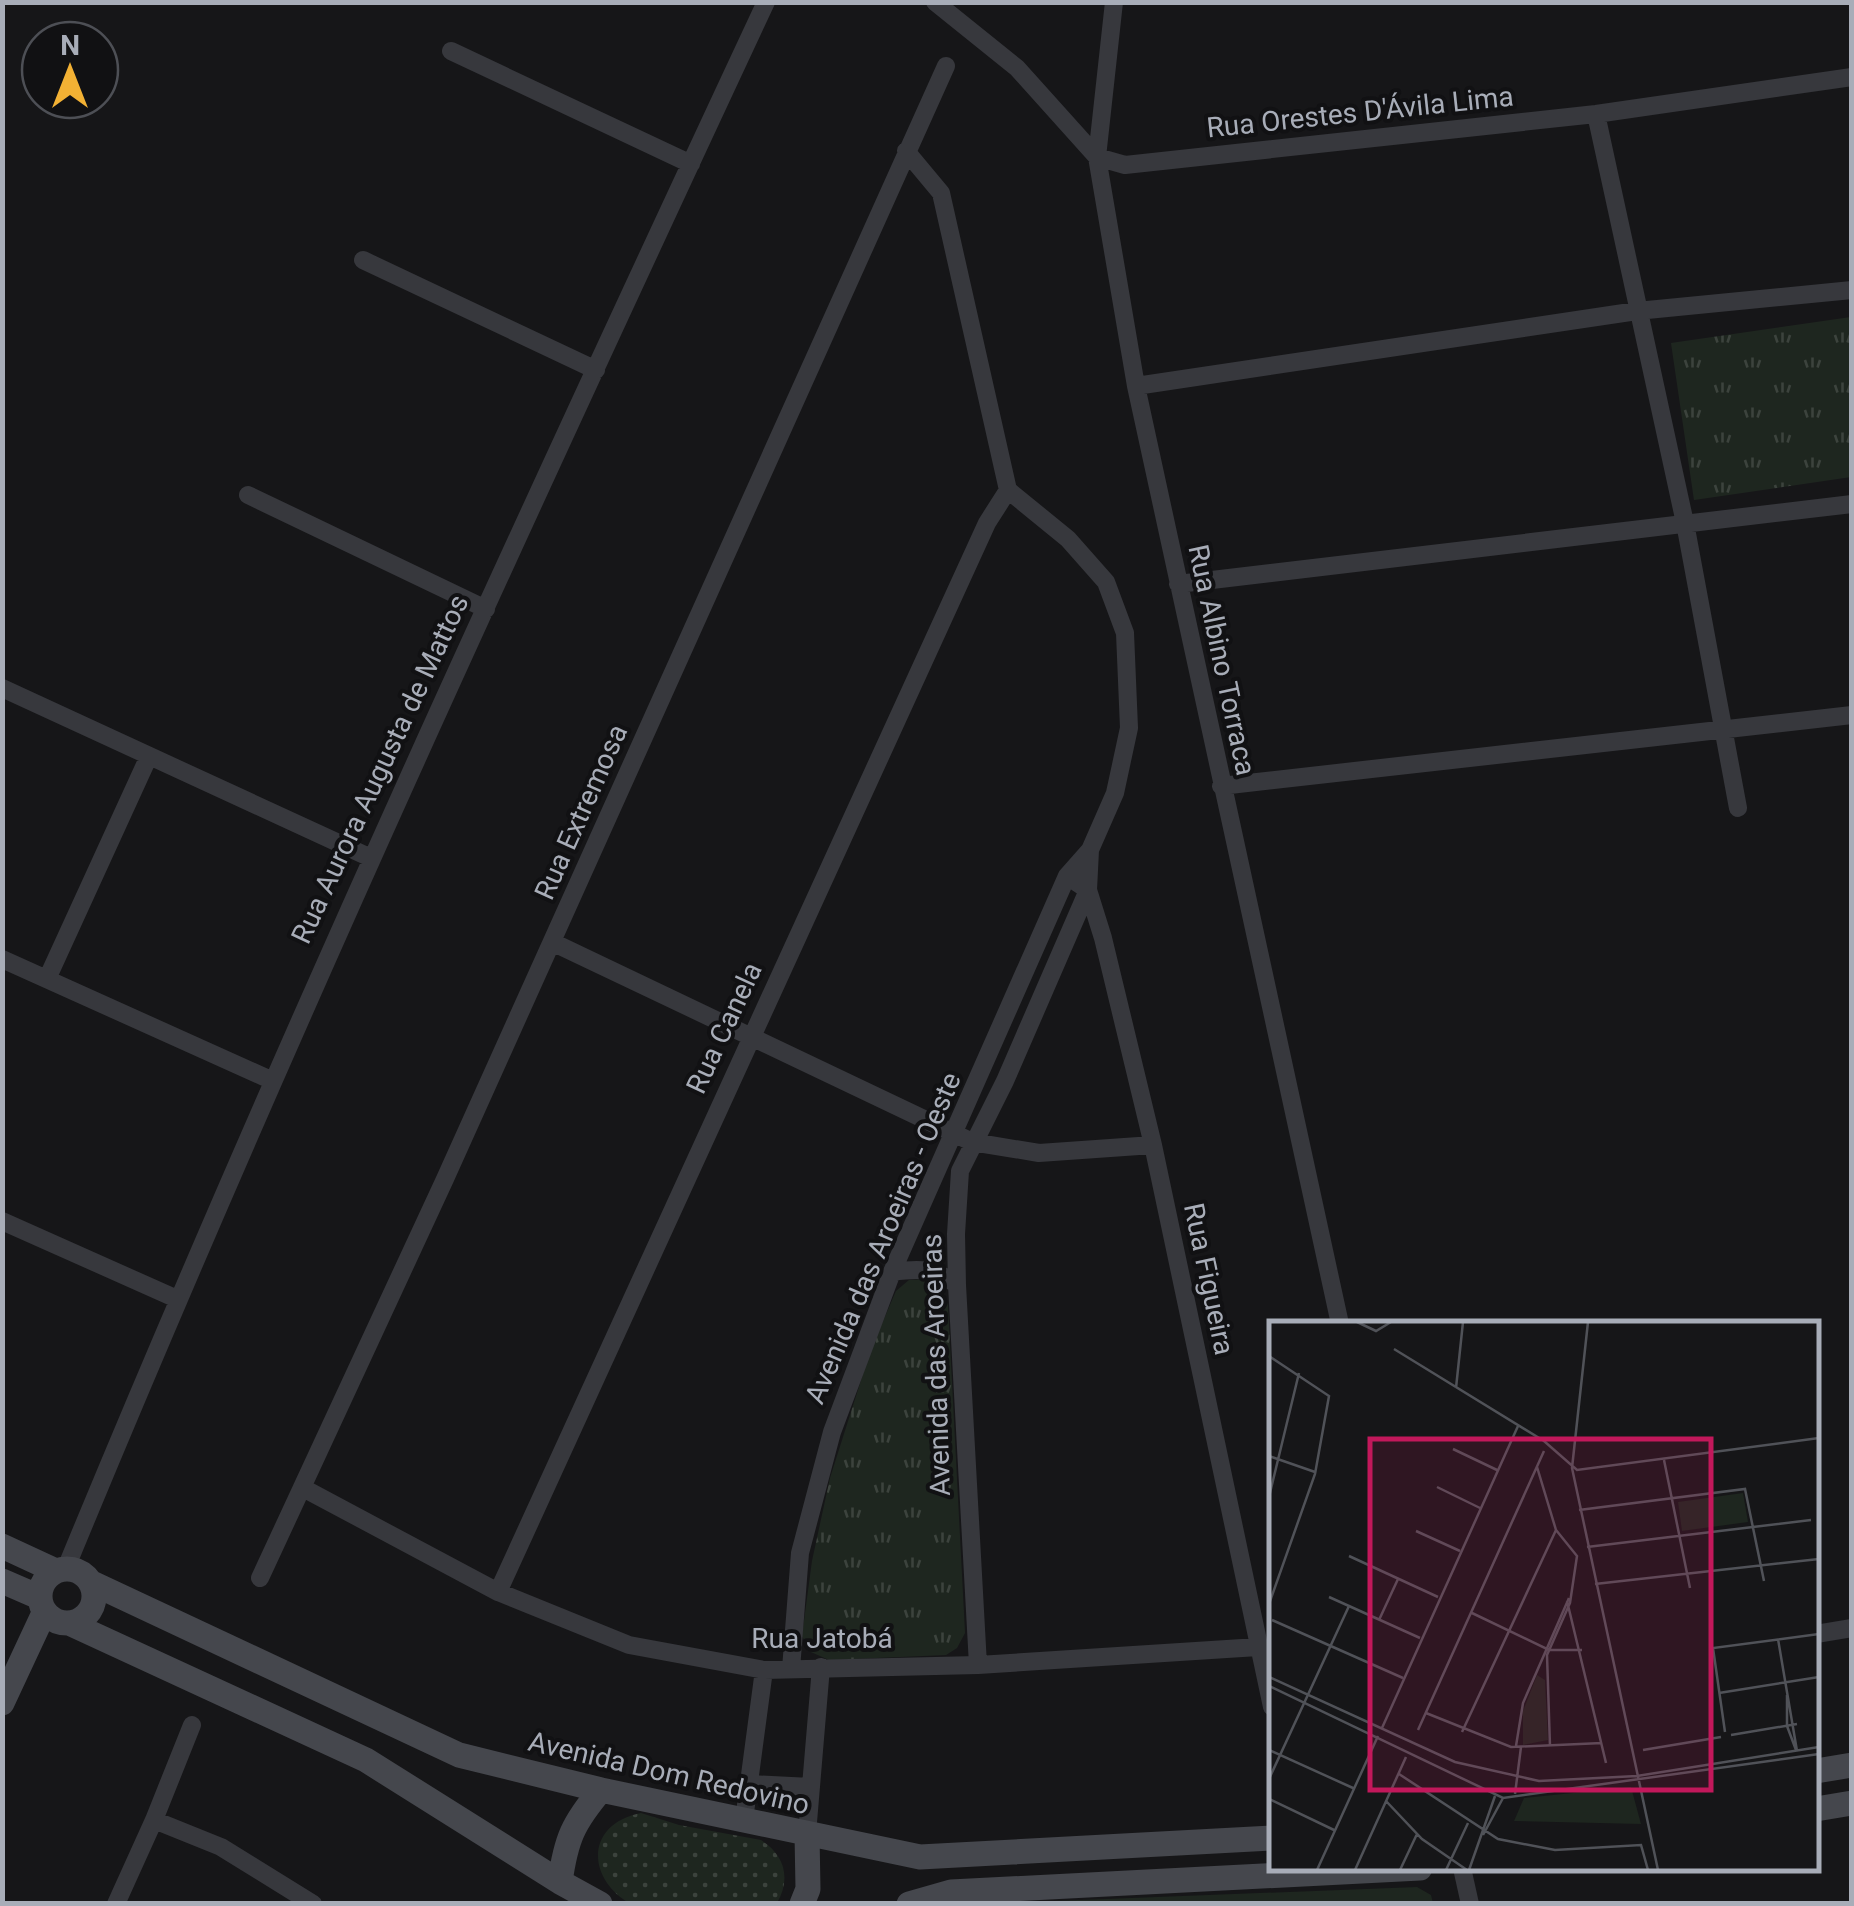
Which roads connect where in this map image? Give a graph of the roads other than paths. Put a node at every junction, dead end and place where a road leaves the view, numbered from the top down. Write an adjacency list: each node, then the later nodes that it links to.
1 (766, 2): 10 (street, Rua Aurora Augusta de Mattos)
2 (935, 2): 9 (street)
3 (1114, 2): 9 (street, Rua Albino Torraca)
4 (451, 52): 10 (street)
5 (946, 66): 8 (street, Rua Extremosa)
6 (1852, 77): 7 (street, Rua Orestes D'Ávila Lima)
7 (1596, 114): 9 (street, Rua Orestes D'Ávila Lima); 13 (street)
8 (906, 152): 16 (street); 32 (street, Rua Extremosa)
9 (1097, 157): 15 (street, Rua Albino Torraca)
10 (691, 164): 14 (street, Rua Aurora Augusta de Mattos)
11 (362, 260): 14 (street)
12 (1852, 290): 13 (street)
13 (1637, 311): 15 (street); 19 (street)
14 (596, 370): 21 (street, Rua Aurora Augusta de Mattos)
15 (1136, 386): 20 (street, Rua Albino Torraca)
16 (1008, 490): 28 (street); 35 (street, Rua Canela)
17 (248, 495): 21 (street)
18 (1852, 504): 19 (street)
19 (1685, 523): 20 (street); 24 (street)
20 (1178, 584): 26 (street, Rua Albino Torraca)
21 (486, 609): 29 (street, Rua Aurora Augusta de Mattos)
22 (2, 688): 25 (street)
23 (1852, 714): 24 (street)
24 (1721, 729): 26 (street); 27 (street)
25 (149, 756): 29 (street); 34 (street)
26 (1221, 786): 43 (street, Rua Albino Torraca)
27 (1738, 808)
28 (1090, 850): 30 (street, Avenida das Aroeiras - Oeste); 31 (street, Avenida das Aroeiras)
29 (370, 858): 36 (street, Rua Aurora Augusta de Mattos)
30 (1067, 876): 31 (street); 37 (street, Avenida das Aroeiras - Oeste)
31 (1088, 890): 37 (street, Avenida das Aroeiras); 38 (street, Rua Figueira)
32 (552, 942): 35 (street); 44 (street, Rua Extremosa)
33 (2, 960): 34 (street)
34 (47, 980): 36 (street)
35 (750, 1036): 37 (street); 50 (street, Rua Canela)
36 (273, 1081): 42 (street, Rua Aurora Augusta de Mattos)
37 (964, 1139): 38 (street); 40 (street, Avenida das Aroeiras - Oeste); 41 (street, Avenida das Aroeiras)
38 (1153, 1145): 54 (street, Rua Figueira)
39 (2, 1221): 42 (street)
40 (892, 1272): 41 (street); 57 (street, Avenida das Aroeiras - Oeste)
41 (957, 1285): 55 (street, Avenida das Aroeiras)
42 (177, 1299): 46 (street, Rua Aurora Augusta de Mattos)
43 (1339, 1321)
44 (303, 1488): 47 (street, Rua Extremosa); 50 (street, Rua Jatobá)
45 (2, 1546): 46 (street)
46 (61, 1569): 49 (street); 51 (street)
47 (260, 1578)
48 (2, 1581): 51 (street)
49 (90, 1582): 51 (street); 66 (street, Avenida Dom Redovino)
50 (498, 1592): 58 (street, Rua Jatobá)
51 (51, 1611): 60 (street); 75 (street)
52 (1852, 1628): 53 (street)
53 (1819, 1634)
54 (1258, 1647): 55 (street, Rua Jatobá); 59 (street, Rua Figueira)
55 (978, 1665): 56 (street, Rua Jatobá)
56 (821, 1667): 57 (street, Rua Jatobá); 65 (street)
57 (791, 1668): 58 (street, Rua Jatobá)
58 (764, 1670): 64 (street)
59 (1269, 1694)
60 (2, 1703)
61 (192, 1725): 69 (street)
62 (1852, 1765): 63 (street)
63 (1819, 1770)
64 (749, 1784): 65 (street); 70 (street)
65 (811, 1787): 71 (street)
66 (601, 1790): 70 (street, Avenida Dom Redovino); 75 (street)
67 (1852, 1803): 68 (street)
68 (1819, 1808)
69 (154, 1820): 76 (street); 77 (street)
70 (744, 1820): 71 (street, Avenida Dom Redovino)
71 (807, 1834): 72 (street, Avenida Dom Redovino); 79 (street)
72 (1269, 1838)
73 (1361, 1871): 80 (street)
74 (1463, 1871): 81 (street)
75 (560, 1882): 78 (street)
76 (116, 1904)
77 (314, 1904)
78 (600, 1904)
79 (802, 1904)
80 (909, 1904)
81 (1470, 1904)

